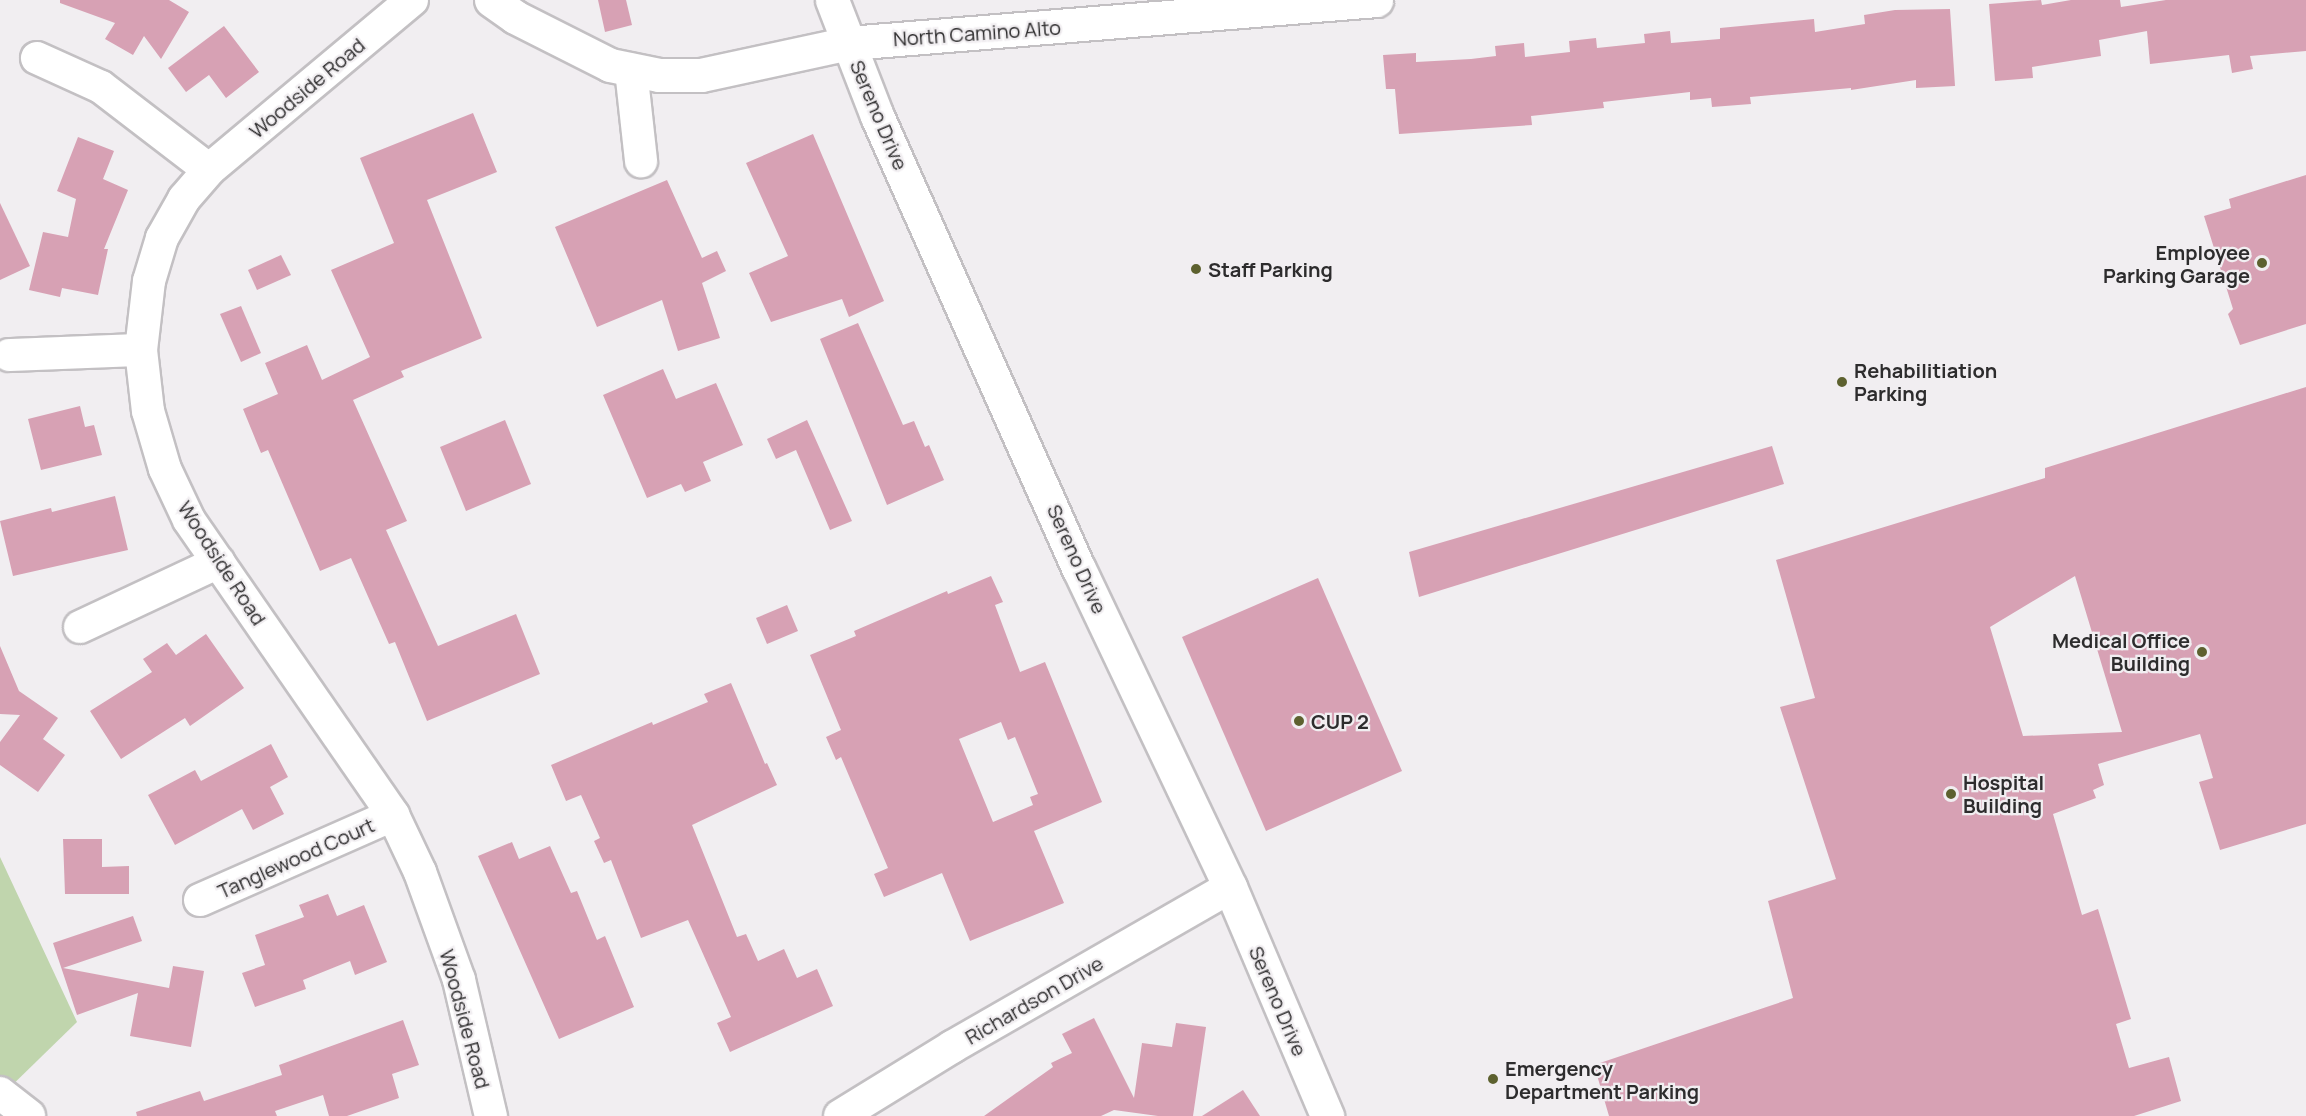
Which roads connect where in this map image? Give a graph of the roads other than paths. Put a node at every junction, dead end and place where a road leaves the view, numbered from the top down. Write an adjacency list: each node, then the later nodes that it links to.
1 (412, 0): 9 (street, Woodside Road)
2 (491, 0): 7 (street, North Camino Alto)
3 (832, 0): 5 (street, Sereno Drive)
4 (1376, 0): 5 (street, North Camino Alto)
5 (849, 43): 7 (street, North Camino Alto); 15 (street, Sereno Drive)
6 (37, 58): 9 (street)
7 (632, 70): 8 (street)
8 (641, 161)
9 (209, 170): 10 (street, Woodside Road)
10 (141, 350): 11 (street); 12 (street, Woodside Road)
11 (9, 355)
12 (219, 562): 13 (street); 14 (street, Woodside Road)
13 (80, 627)
14 (393, 815): 16 (street, Tanglewood Court); 19 (street, Woodside Road)
15 (1230, 887): 20 (street, Richardson Drive); 21 (street, Sereno Drive)
16 (200, 900)
17 (0, 1093): 18 (street)
18 (29, 1116)
19 (491, 1116)
20 (840, 1116)
21 (1327, 1116)

